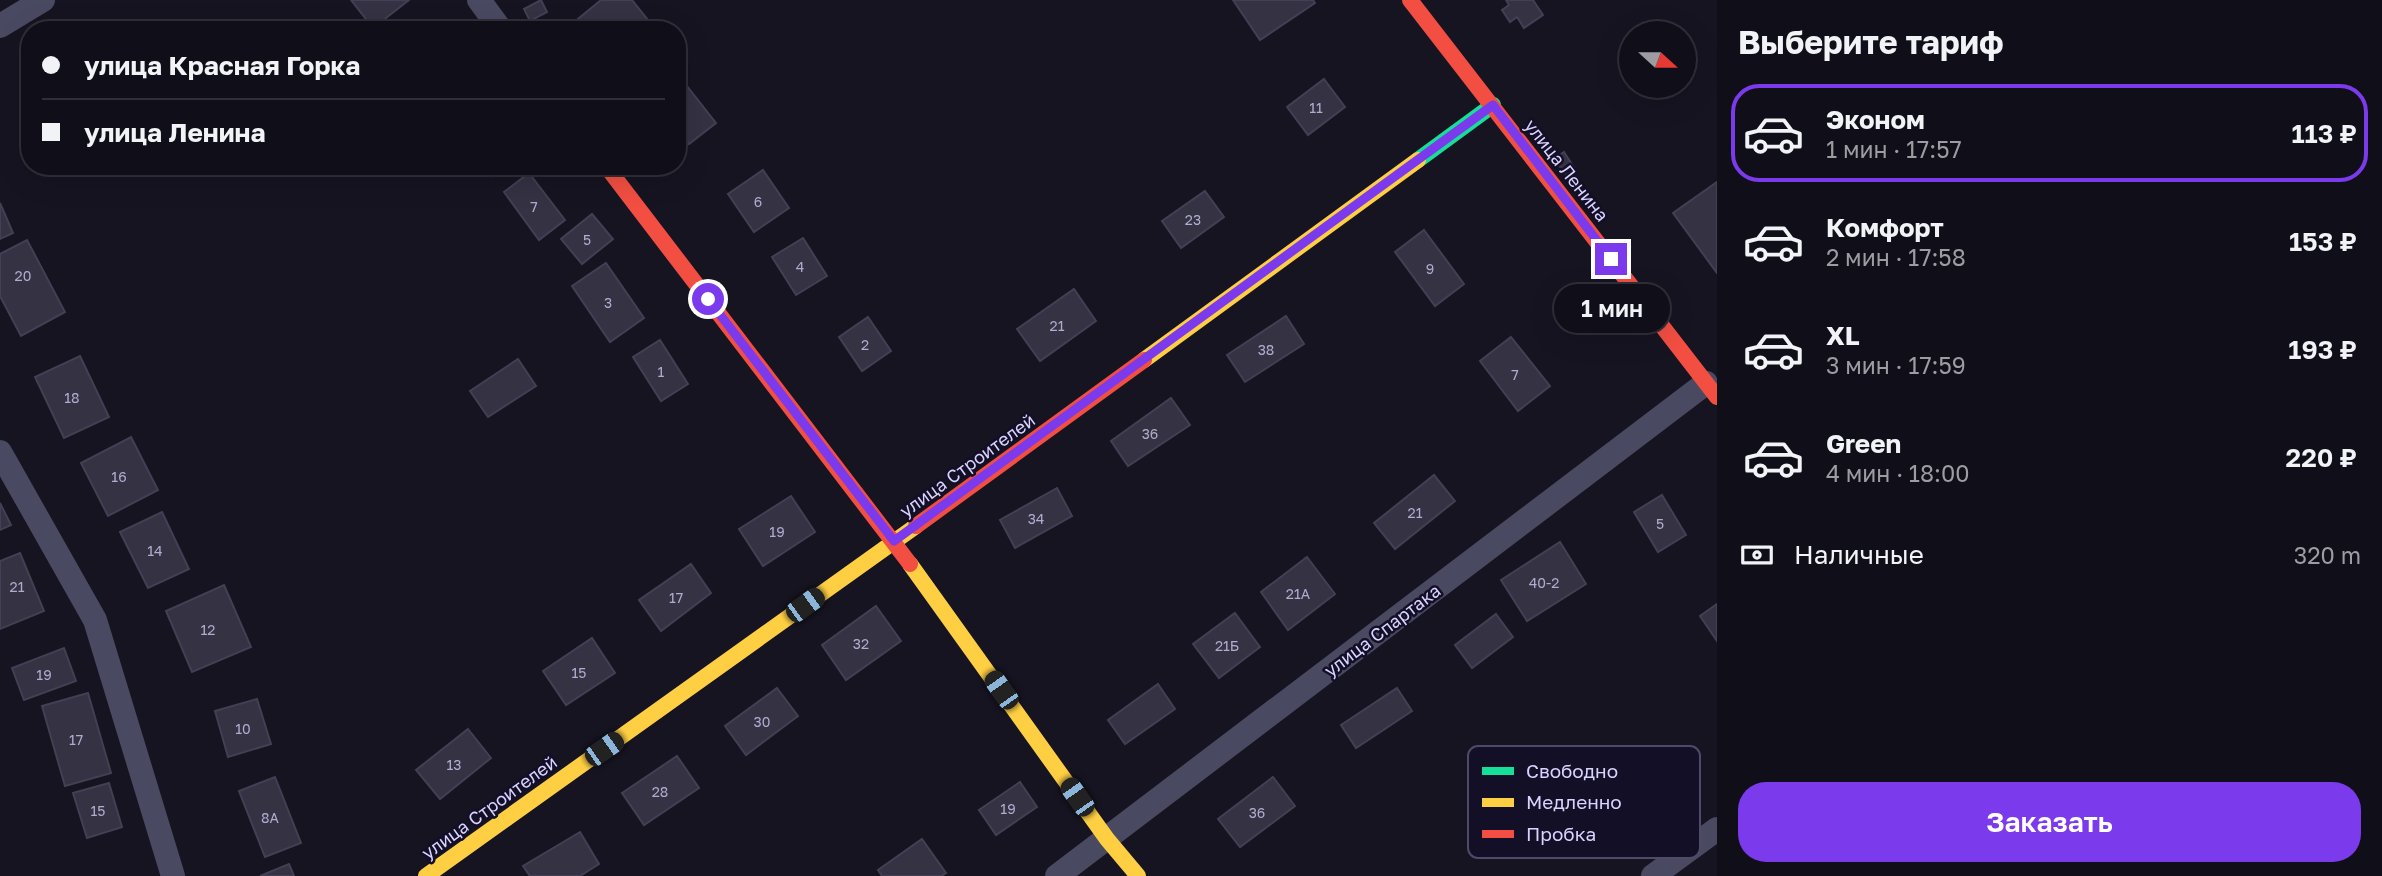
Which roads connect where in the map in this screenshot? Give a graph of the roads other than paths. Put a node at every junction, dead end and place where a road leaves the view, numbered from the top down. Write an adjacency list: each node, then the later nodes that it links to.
1 (43, 0): 5 (street)
2 (479, 0): 4 (street)
3 (1410, 0): 6 (street, улица Ленина)
4 (494, 21)
5 (0, 26)
6 (1493, 105): 8 (street, улица Ленина); 10 (street, улица Строителей)
7 (613, 175): 10 (street)
8 (1712, 390): 12 (street, улица Спартака)
9 (0, 452): 15 (street)
10 (894, 541): 12 (street); 16 (street, улица Строителей)
11 (1717, 829): 13 (street)
12 (1107, 839): 17 (street, улица Спартака); 18 (street)
13 (1700, 841)
14 (1678, 858): 19 (street)
15 (173, 876)
16 (426, 876)
17 (1057, 876)
18 (1138, 876)
19 (1653, 876)

